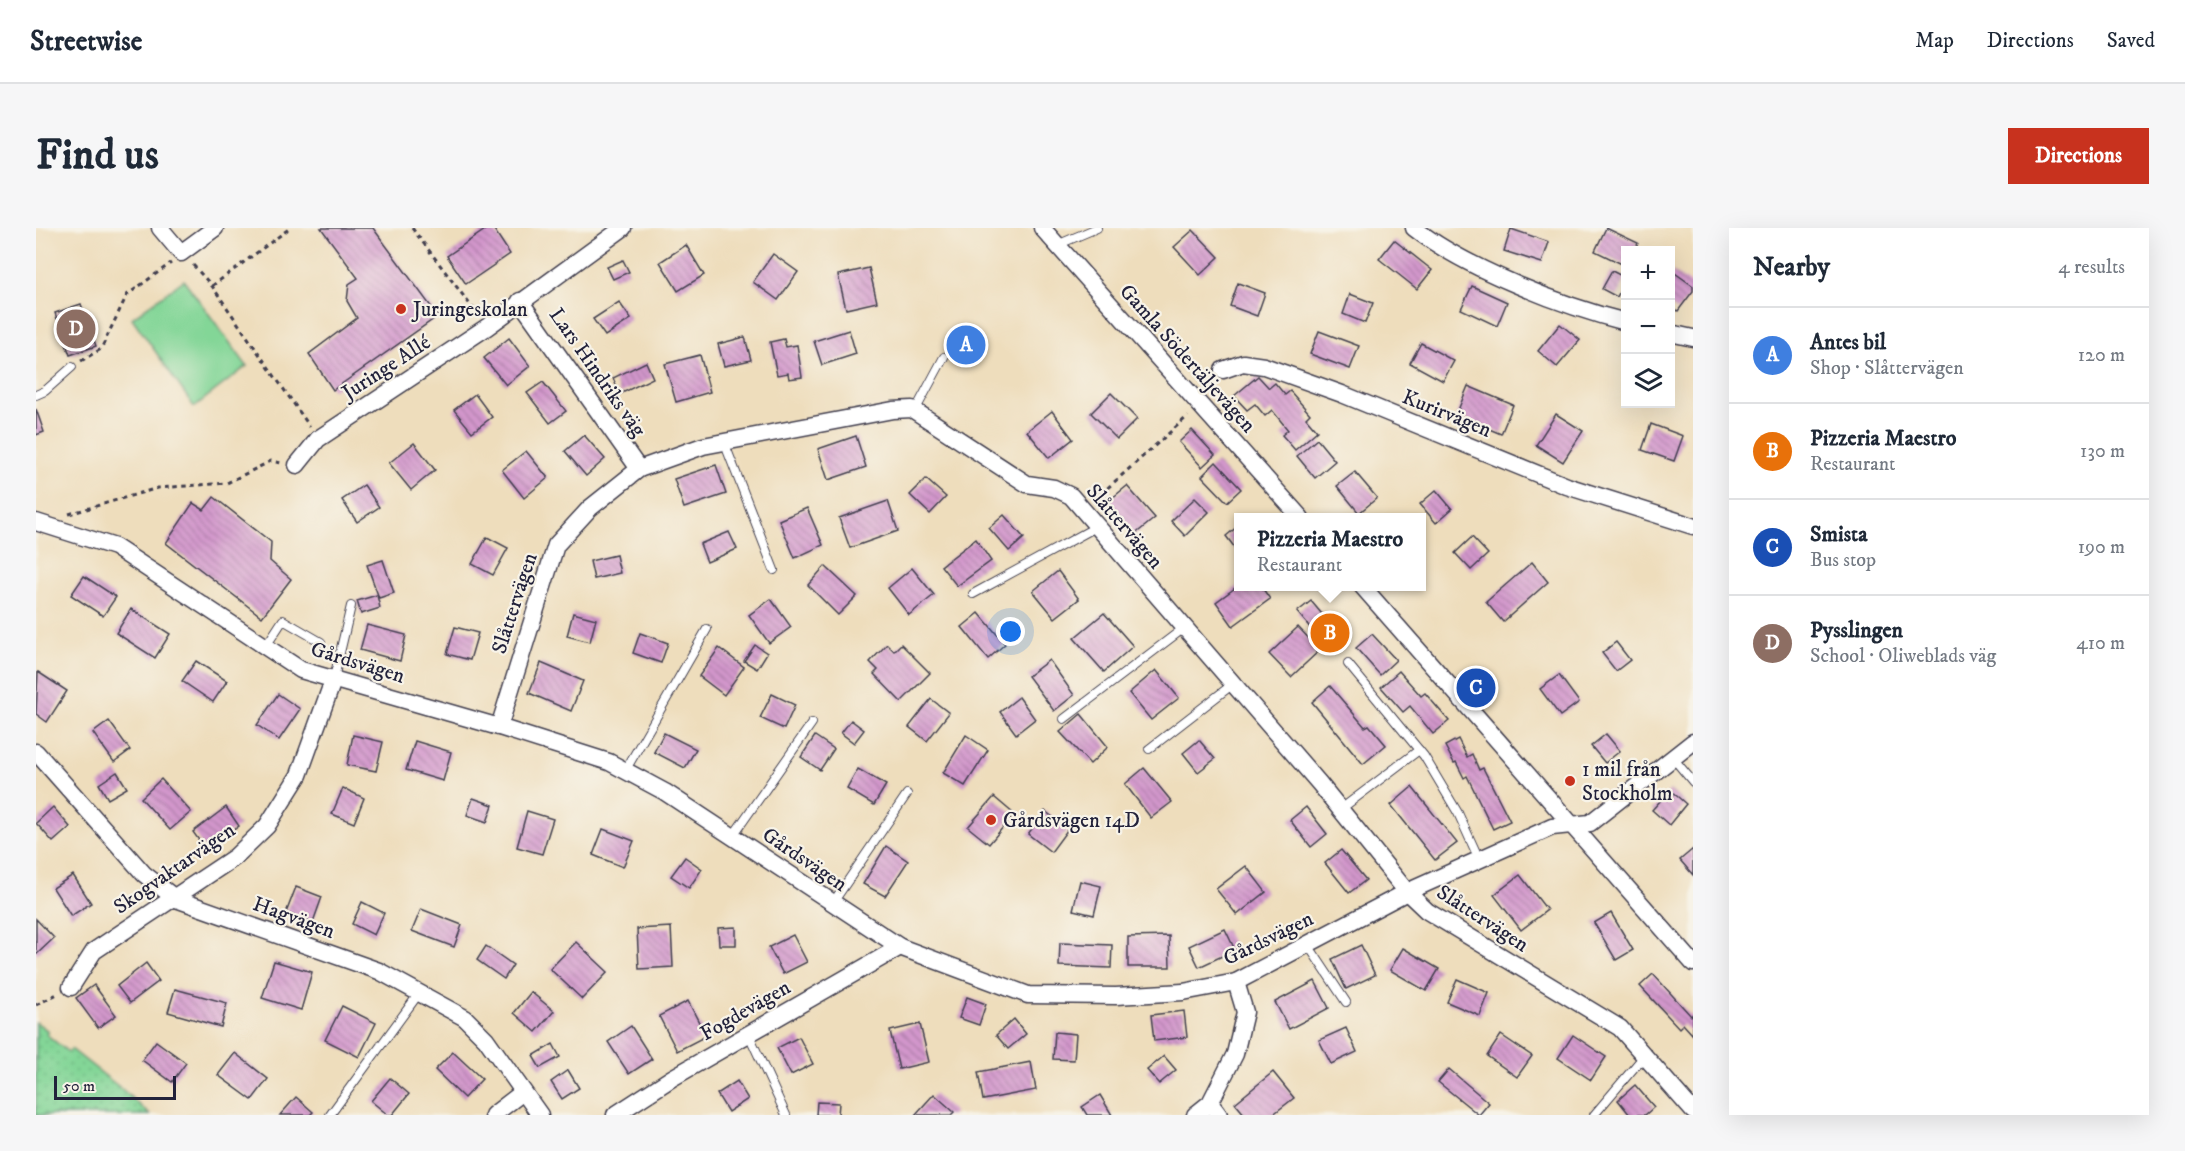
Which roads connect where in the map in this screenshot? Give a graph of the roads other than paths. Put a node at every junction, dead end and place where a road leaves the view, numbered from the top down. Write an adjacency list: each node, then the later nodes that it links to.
1 (160, 228): 2 (street)
2 (216, 228)
3 (623, 228): 8 (street, Juringe Allé)
4 (1042, 228): 7 (street, Gamla Södertäljevägen)
5 (1097, 228): 7 (lane)
6 (1414, 228): 9 (street)
7 (1057, 245): 20 (street, Gamla Södertäljevägen)
8 (520, 302): 18 (street, Juringe Allé); 19 (street, Lars Hindriks väg)
9 (1621, 321)
10 (1675, 334): 11 (street)
11 (1693, 338)
12 (944, 357): 16 (lane)
13 (72, 367): 15 (lane)
14 (1223, 370): 22 (street, Kurirvägen)
15 (36, 395)
16 (915, 411): 17 (street, Slåttervägen); 23 (street, Slåttervägen)
17 (724, 442): 19 (street, Slåttervägen); 24 (lane)
18 (297, 465)
19 (639, 469): 37 (street, Slåttervägen)
20 (1297, 513)
21 (37, 522): 31 (street, Gårdsvägen)
22 (1693, 525)
23 (1096, 527): 26 (lane); 28 (street, Slåttervägen)
24 (774, 570)
25 (1366, 591): 47 (street)
26 (972, 594)
27 (351, 606): 33 (lane)
28 (1184, 628): 34 (street, Slåttervägen); 35 (lane)
29 (707, 629): 43 (lane)
30 (321, 642): 31 (lane)
31 (266, 646): 33 (street, Gårdsvägen)
32 (1348, 664): 40 (lane)
33 (334, 678): 37 (street, Gårdsvägen); 51 (street, Skogvaktarvägen)
34 (1233, 684): 39 (lane); 46 (street, Slåttervägen)
35 (1065, 719)
36 (812, 723): 48 (lane)
37 (499, 727): 43 (street, Gårdsvägen)
38 (1693, 742): 42 (street, Gårdsvägen)
39 (1149, 749)
40 (1419, 750): 46 (lane); 49 (lane)
41 (36, 752): 51 (street, Hagvägen)
42 (1673, 758): 44 (lane); 47 (street, Gårdsvägen)
43 (625, 771): 48 (street, Gårdsvägen)
44 (1693, 782)
45 (907, 794): 52 (lane)
46 (1341, 809): 50 (street, Slåttervägen)
47 (1569, 824): 49 (street, Gårdsvägen); 55 (street)
48 (732, 837): 52 (street, Gårdsvägen)
49 (1479, 859): 50 (street, Gårdsvägen)
50 (1407, 892): 53 (street, Gårdsvägen); 61 (street, Slåttervägen)
51 (176, 899): 57 (street, Skogvaktarvägen); 58 (street, Hagvägen)
52 (832, 904): 54 (street, Gårdsvägen)
53 (1308, 945): 56 (street, Gårdsvägen); 59 (lane)
54 (900, 946): 56 (street, Gårdsvägen); 60 (street, Fogdevägen)
55 (1693, 963)
56 (1236, 982): 63 (street)
57 (71, 987)
58 (420, 992): 62 (street, Hagvägen); 65 (lane)
59 (1346, 1002)
60 (749, 1035): 68 (street, Fogdevägen); 69 (lane)
61 (1644, 1056): 64 (street, Slåttervägen); 71 (lane)
62 (523, 1092): 66 (street); 67 (street, Hagvägen)
63 (1215, 1109): 70 (street)
64 (1693, 1111)
65 (330, 1115)
66 (493, 1115)
67 (540, 1115)
68 (615, 1115)
69 (786, 1115)
70 (1195, 1115)
71 (1594, 1115)

